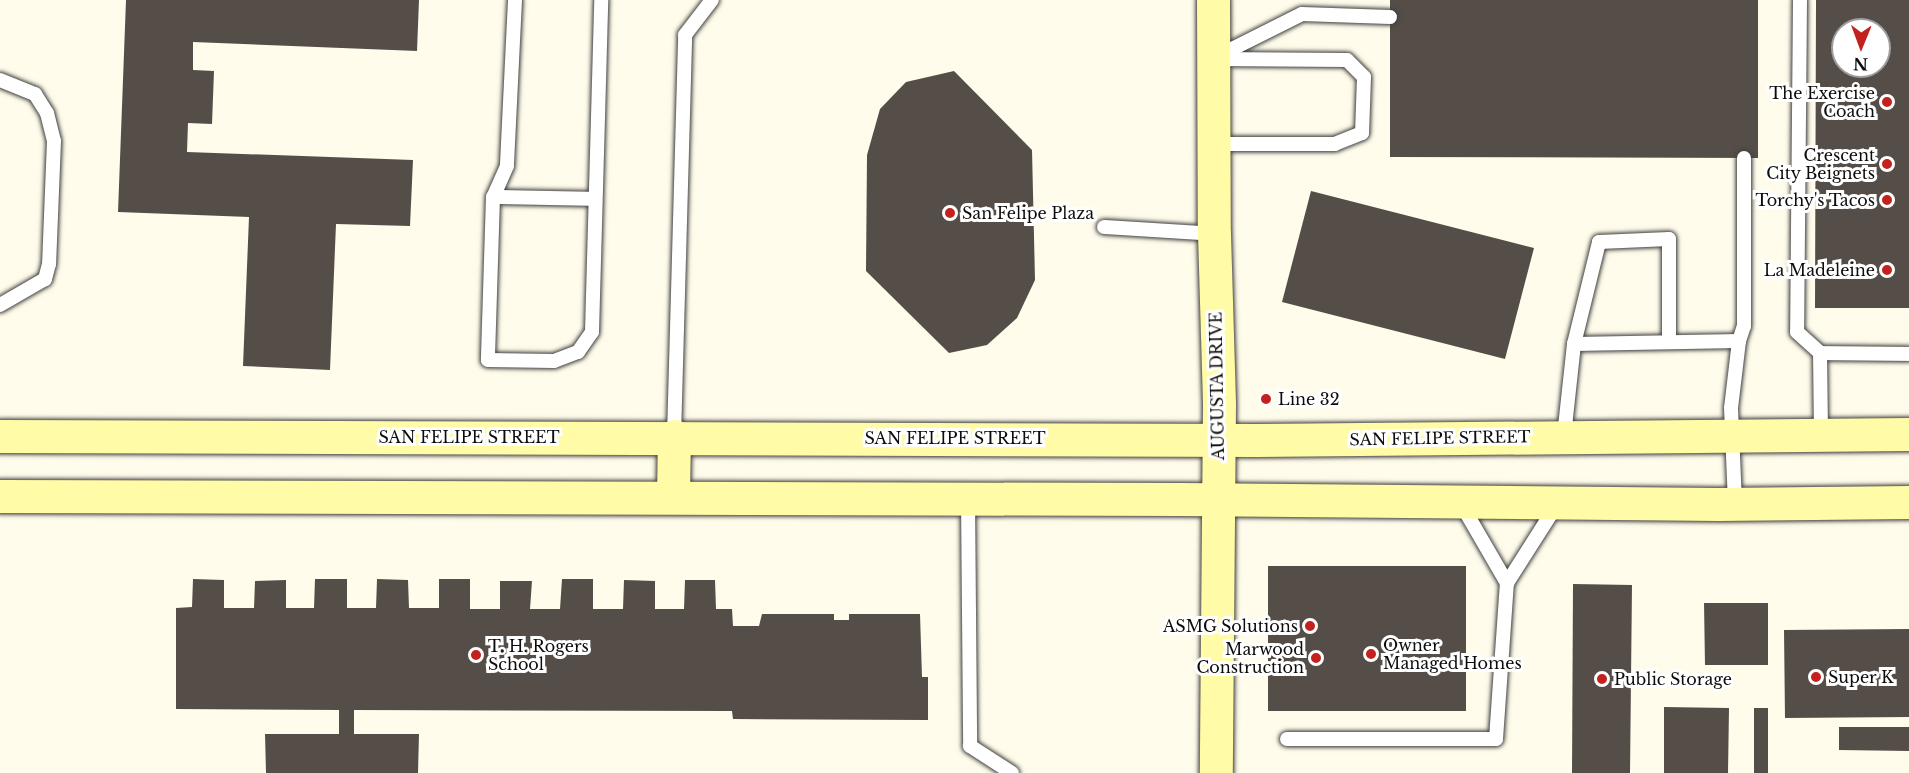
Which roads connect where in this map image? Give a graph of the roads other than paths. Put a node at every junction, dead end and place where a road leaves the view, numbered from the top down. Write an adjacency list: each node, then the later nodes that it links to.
1 (515, 0): 11 (lane)
2 (601, 0): 12 (lane)
3 (712, 0): 25 (lane)
4 (1213, 0): 7 (main road, AUGUSTA DRIVE)
5 (1800, 0): 19 (lane)
6 (1390, 17): 7 (lane)
7 (1212, 59): 9 (main road, AUGUSTA DRIVE); 9 (lane)
8 (0, 80): 15 (lane)
9 (1214, 144): 14 (main road, AUGUSTA DRIVE)
10 (1744, 158): 16 (lane)
11 (493, 198): 12 (lane); 12 (lane)
12 (594, 199)
13 (1104, 227): 14 (lane)
14 (1214, 234): 27 (main road, AUGUSTA DRIVE)
15 (0, 305)
16 (1739, 341): 17 (lane); 22 (lane)
17 (1669, 342): 18 (lane); 18 (lane)
18 (1574, 345): 26 (lane)
19 (1820, 353): 20 (lane); 21 (lane)
20 (1909, 354)
21 (1821, 433): 22 (main road, SAN FELIPE STREET); 23 (main road, SAN FELIPE STREET)
22 (1731, 434): 26 (main road, SAN FELIPE STREET); 35 (lane)
23 (1909, 434)
24 (0, 436): 25 (main road, SAN FELIPE STREET)
25 (674, 436): 27 (main road, SAN FELIPE STREET); 29 (main road)
26 (1564, 436): 27 (main road, SAN FELIPE STREET)
27 (1218, 439): 31 (main road, AUGUSTA DRIVE)
28 (0, 496): 29 (main road)
29 (673, 497): 30 (main road)
30 (968, 498): 31 (main road); 38 (lane)
31 (1218, 499): 32 (main road); 39 (main road, AUGUSTA DRIVE)
32 (1460, 501): 33 (main road); 36 (lane)
33 (1559, 502): 35 (main road); 36 (lane)
34 (1909, 502): 35 (main road)
35 (1735, 503)
36 (1507, 583): 37 (lane)
37 (1287, 739)
38 (1012, 773)
39 (1216, 773)

